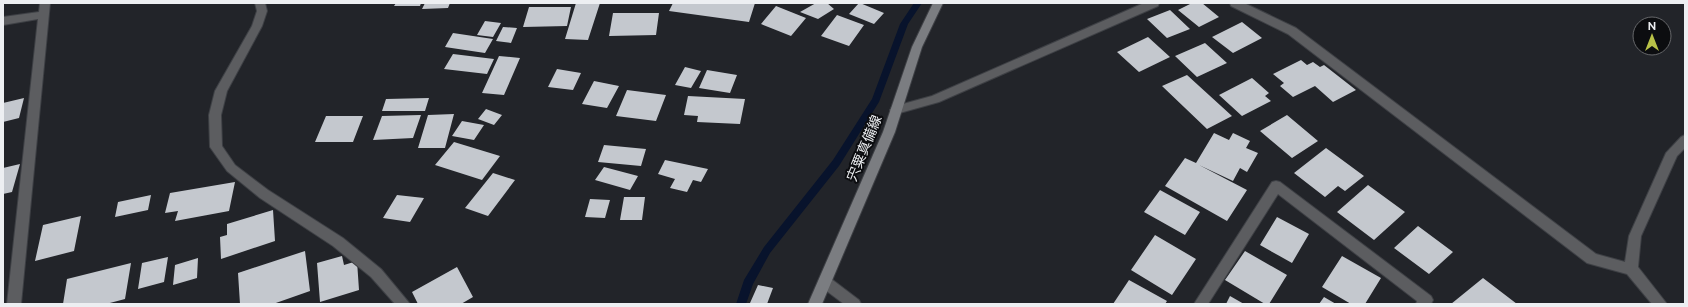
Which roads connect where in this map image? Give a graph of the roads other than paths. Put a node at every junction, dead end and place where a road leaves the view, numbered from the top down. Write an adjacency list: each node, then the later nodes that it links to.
1 (45, 3): 6 (street)
2 (260, 3): 13 (street)
3 (938, 3): 8 (main road, 宍粟真備線)
4 (1154, 3): 8 (street)
5 (1235, 3): 10 (street)
6 (44, 15): 7 (street); 12 (street)
7 (3, 21)
8 (896, 110): 11 (main road, 宍粟真備線)
9 (1685, 140): 10 (street)
10 (1631, 269): 18 (street)
11 (824, 282): 14 (main road, 宍粟真備線); 15 (street)
12 (14, 304)
13 (403, 304)
14 (815, 304)
15 (854, 304)
16 (1201, 304): 17 (street)
17 (1423, 304)
18 (1660, 304)

